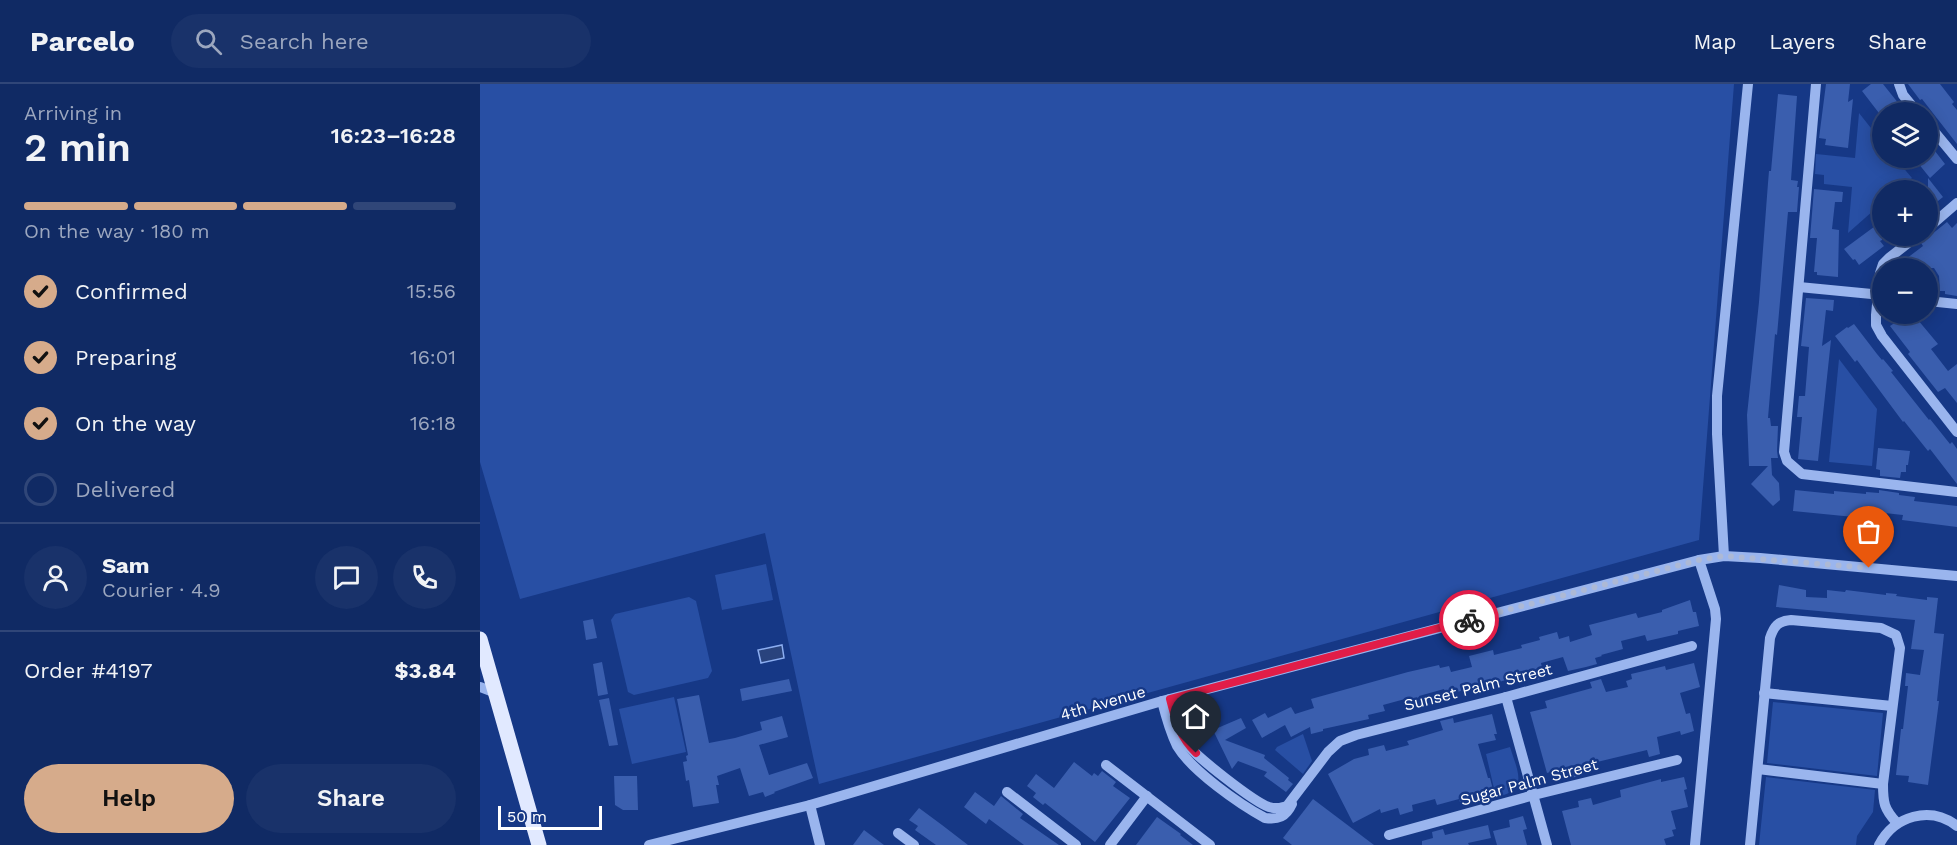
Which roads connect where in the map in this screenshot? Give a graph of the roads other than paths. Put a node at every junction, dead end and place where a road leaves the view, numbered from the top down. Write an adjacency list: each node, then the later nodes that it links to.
1 (1748, 84): 18 (street)
2 (1816, 84): 11 (street)
3 (1899, 84): 4 (street)
4 (1909, 102)
5 (1938, 136): 6 (street)
6 (1957, 159)
7 (1957, 203): 8 (street)
8 (1938, 219)
9 (1904, 246): 10 (street)
10 (1889, 258)
11 (1799, 287): 12 (street); 17 (street)
12 (1872, 294)
13 (1938, 302): 14 (street)
14 (1957, 304)
15 (1876, 324): 16 (street)
16 (1957, 432)
17 (1957, 492)
18 (1724, 556): 19 (street, 4th Avenue); 20 (street, 4th Avenue)
19 (1699, 560): 27 (street, 4th Avenue); 49 (street)
20 (1957, 576)
21 (480, 639): 24 (main road)
22 (1692, 646): 26 (street, Sunset Palm Street)
23 (480, 687): 24 (street)
24 (496, 693): 41 (main road)
25 (1764, 693): 28 (street); 28 (street); 31 (street)
26 (1506, 697): 27 (street, Sunset Palm Street); 34 (street)
27 (1166, 700): 36 (street, 4th Avenue)
28 (1892, 706): 32 (street)
29 (1677, 760): 34 (street, Sugar Palm Street)
30 (1106, 765): 35 (street)
31 (1758, 769): 32 (street); 50 (street)
32 (1883, 784): 37 (street)
33 (1006, 792): 45 (street)
34 (1534, 795): 40 (street, Sugar Palm Street); 48 (street)
35 (1147, 796): 46 (street); 47 (street)
36 (810, 805): 42 (street, 4th Avenue); 43 (street)
37 (1897, 823): 38 (street); 51 (street)
38 (1957, 826)
39 (898, 833): 44 (street)
40 (1389, 835)
41 (539, 845)
42 (649, 845)
43 (820, 845)
44 (914, 845)
45 (1076, 845)
46 (1110, 845)
47 (1210, 845)
48 (1547, 845)
49 (1695, 845)
50 (1750, 845)
51 (1879, 845)

